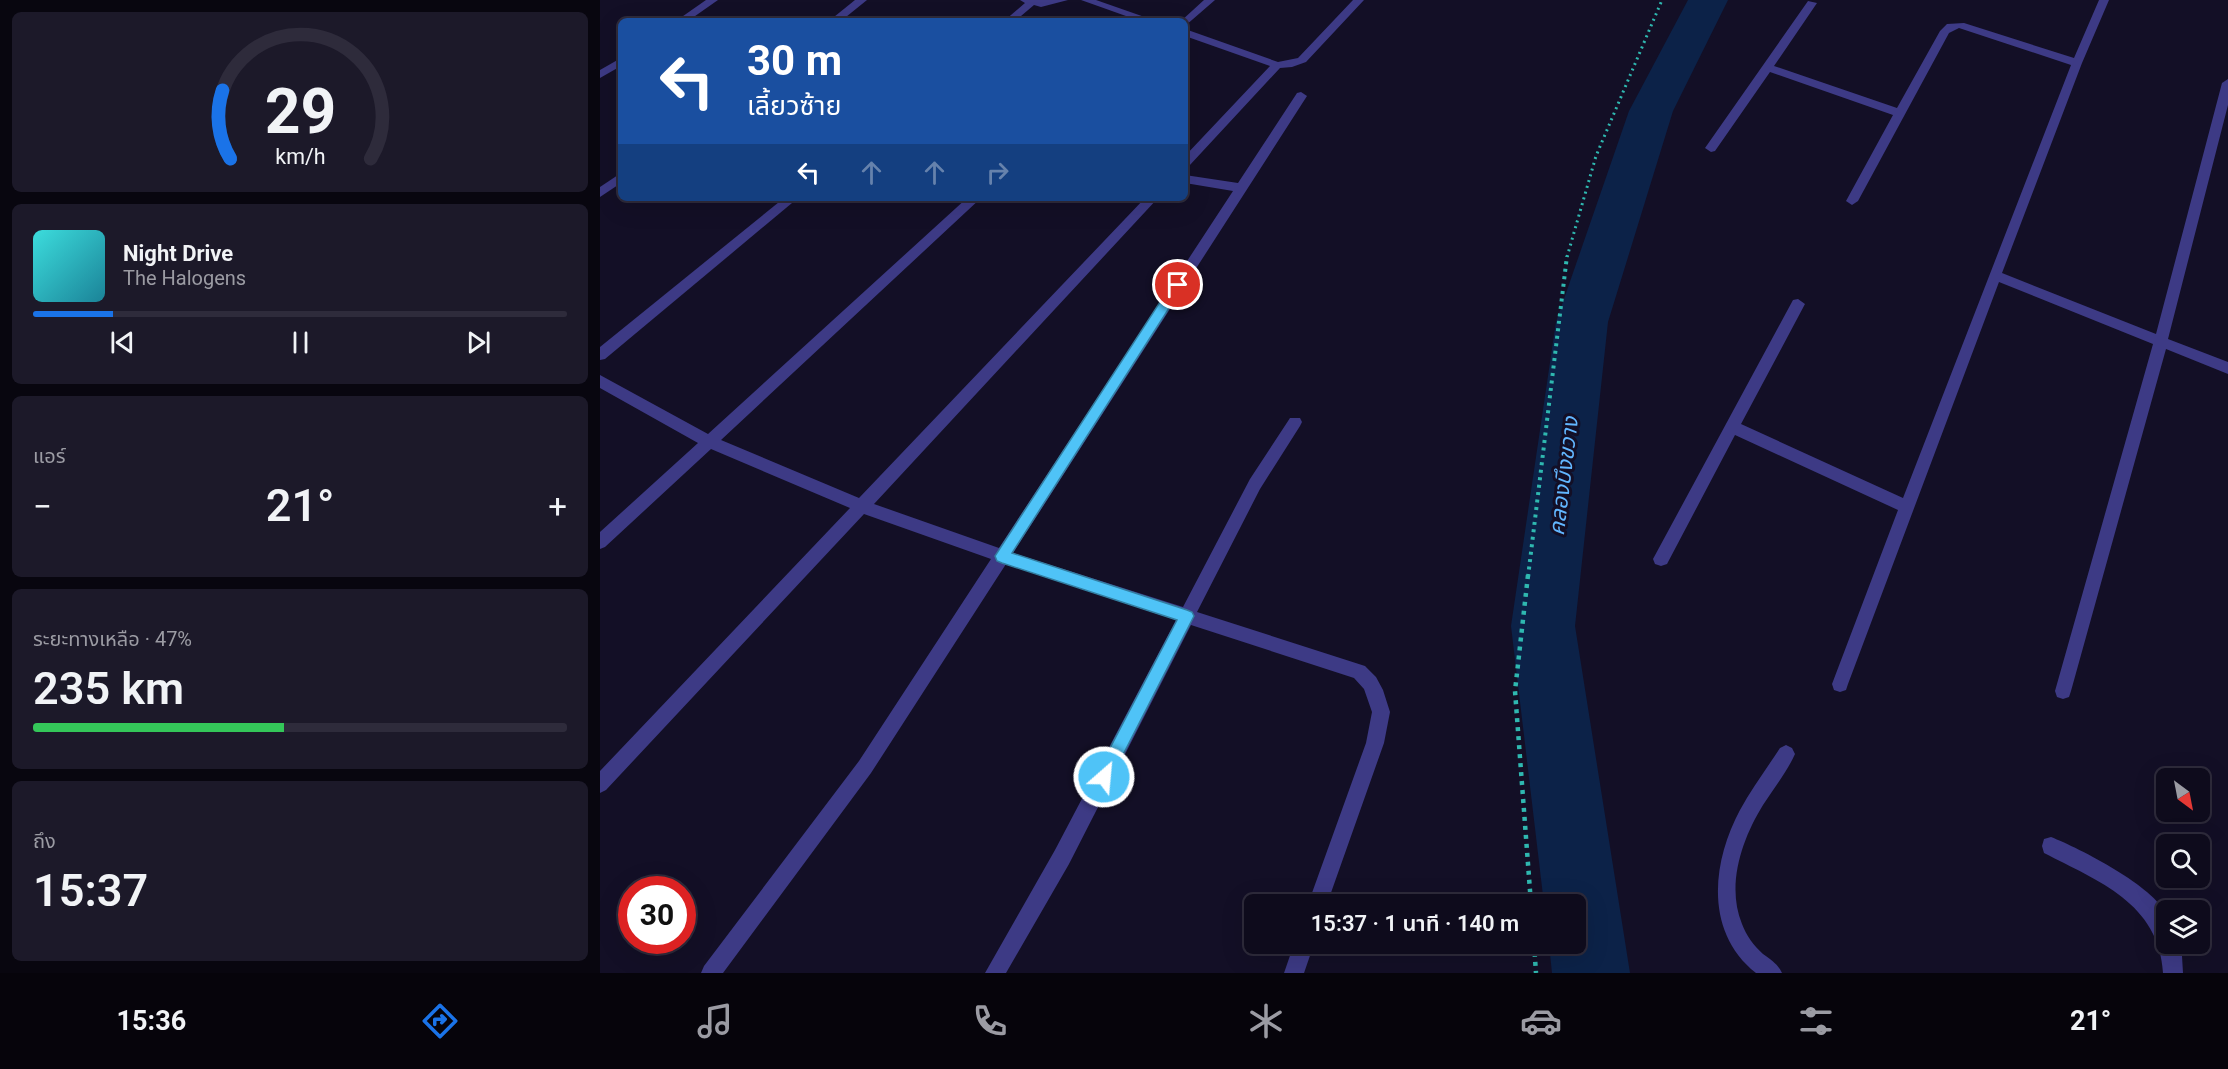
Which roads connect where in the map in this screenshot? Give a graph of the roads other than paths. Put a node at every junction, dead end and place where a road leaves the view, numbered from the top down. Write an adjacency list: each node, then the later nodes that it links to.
1 (713, 0): 10 (street)
2 (862, 0): 11 (street)
3 (1063, 0): 8 (street)
4 (1086, 0): 13 (street)
5 (1210, 0): 14 (street)
6 (1359, 0): 18 (street)
7 (2104, 0): 17 (street)
8 (1028, 1): 12 (street)
9 (1812, 3): 19 (street)
10 (686, 18)
11 (838, 18)
12 (1012, 18)
13 (1142, 18)
14 (1188, 20)
15 (1188, 33): 18 (street)
16 (618, 63): 20 (street)
17 (2077, 63): 23 (street); 34 (street)
18 (1277, 65): 25 (street)
19 (1766, 66): 23 (street); 24 (street)
20 (600, 75)
21 (2228, 83): 36 (street)
22 (1301, 96): 28 (street)
23 (1899, 113): 33 (street)
24 (1711, 148)
25 (1188, 160)
26 (618, 179): 29 (street)
27 (1188, 179): 28 (street)
28 (1240, 188): 46 (street)
29 (600, 193)
30 (788, 201): 37 (street)
31 (972, 201): 42 (street)
32 (1149, 201): 43 (street)
33 (1852, 201)
34 (1995, 274): 36 (street); 44 (street)
35 (1798, 304): 41 (street)
36 (2161, 341): 38 (street); 50 (street)
37 (600, 355)
38 (2228, 368)
39 (600, 381): 42 (street)
40 (1295, 422): 48 (street)
41 (1732, 427): 44 (street); 47 (street)
42 (708, 441): 43 (street); 45 (street)
43 (861, 506): 46 (street); 52 (street)
44 (1907, 507): 49 (street)
45 (600, 542)
46 (1002, 556): 48 (street); 58 (street)
47 (1661, 559)
48 (1187, 616): 54 (street); 59 (street)
49 (1840, 684)
50 (2063, 691)
51 (1786, 754): 61 (street)
52 (600, 784)
53 (2051, 846): 55 (street)
54 (1322, 894)
55 (2156, 918)
56 (1301, 954): 60 (street)
57 (2171, 954): 62 (street)
58 (711, 973)
59 (995, 973)
60 (1294, 973)
61 (1772, 973)
62 (2173, 973)

